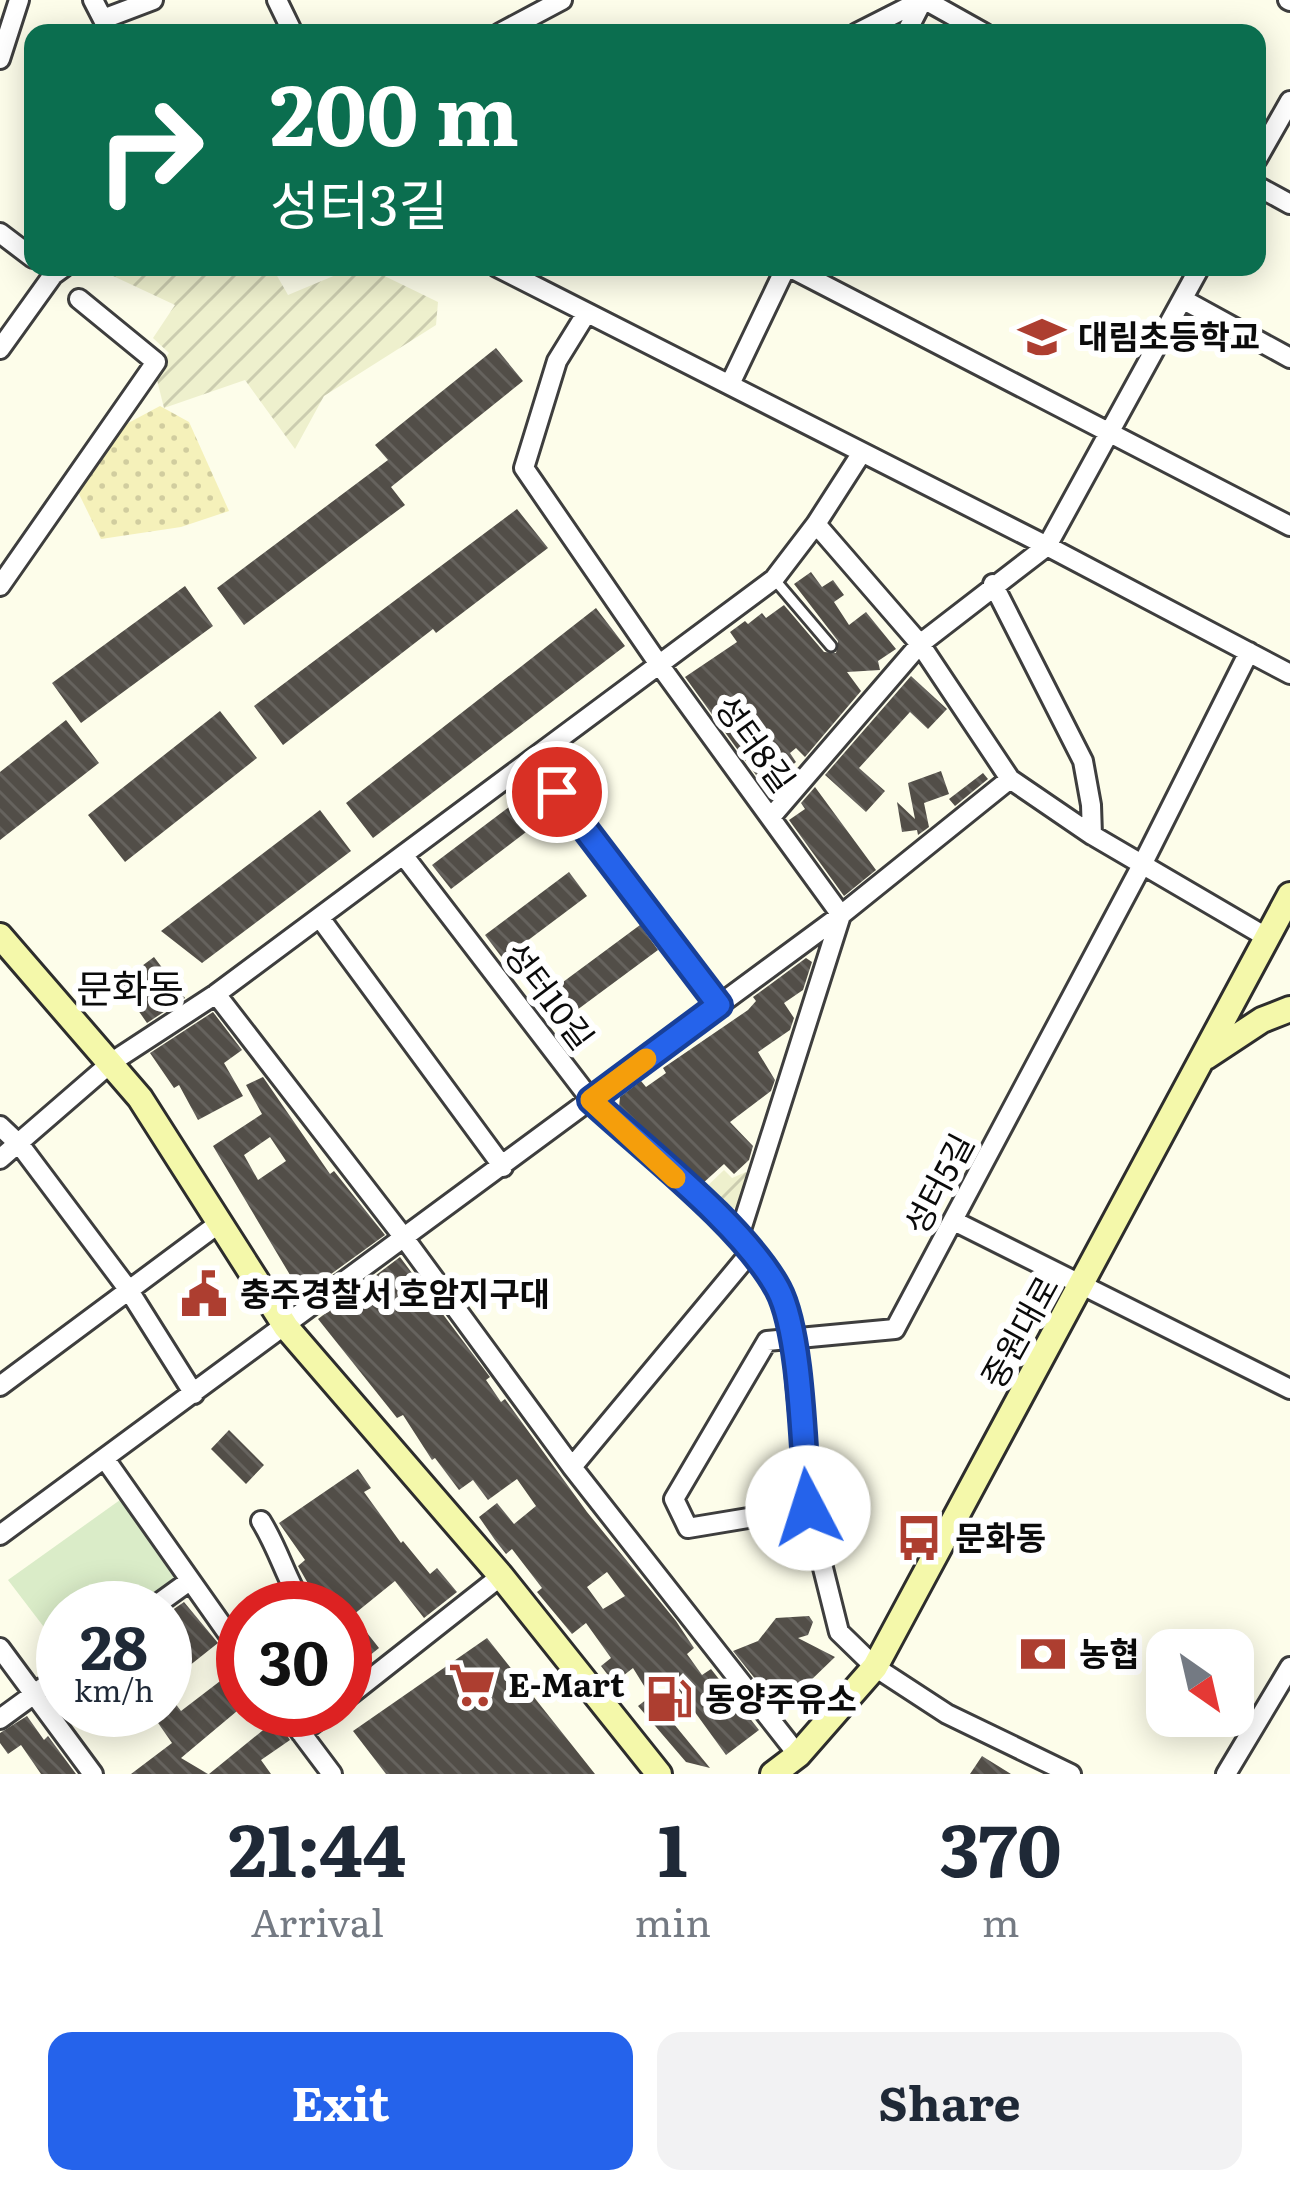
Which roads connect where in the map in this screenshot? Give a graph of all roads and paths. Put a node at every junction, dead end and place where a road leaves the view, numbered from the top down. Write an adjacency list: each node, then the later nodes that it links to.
1 (19, 0): 9 (street)
2 (152, 0): 5 (street)
3 (562, 0): 6 (street)
4 (924, 0): 7 (street); 8 (street)
5 (110, 24)
6 (529, 24)
7 (875, 24)
8 (968, 24)
9 (0, 59)
10 (1290, 101): 11 (street)
11 (1266, 142)
12 (0, 233): 13 (street)
13 (24, 251)
14 (50, 276): 22 (street)
15 (514, 276): 21 (street)
16 (784, 276): 24 (street)
17 (805, 276): 25 (street)
18 (1196, 276): 20 (street)
19 (79, 299): 32 (street)
20 (1184, 299): 23 (street); 25 (street)
21 (586, 314): 24 (street); 36 (street, 성터8길)
22 (0, 349)
23 (1290, 358)
24 (730, 384): 26 (street)
25 (1111, 433): 28 (street); 29 (street)
26 (861, 454): 27 (street); 29 (street)
27 (816, 524): 30 (street); 33 (street)
28 (1290, 526)
29 (1047, 545): 31 (street); 35 (street)
30 (774, 578): 34 (lane); 36 (street)
31 (993, 584): 33 (street); 41 (street)
32 (0, 586)
33 (920, 644): 39 (street); 40 (street)
34 (831, 646)
35 (1249, 652): 37 (street); 43 (street, 성터5길)
36 (658, 663): 38 (street); 40 (street, 성터8길)
37 (1290, 674)
38 (532, 759): 42 (street); 50 (street)
39 (1010, 779): 41 (street); 45 (street)
40 (771, 817): 45 (street, 성터8길)
41 (1092, 835): 43 (street)
42 (404, 856): 46 (street); 54 (street, 성터10길)
43 (1142, 865): 48 (street); 59 (street, 성터5길)
44 (1290, 896): 48 (street, 중원대로)
45 (842, 915): 50 (street); 62 (street)
46 (320, 918): 49 (street); 58 (street)
47 (0, 936): 53 (street)
48 (1279, 944): 52 (street, 중원대로)
49 (216, 994): 53 (street); 61 (street)
50 (719, 1005): 54 (street)
51 (1290, 1009): 52 (street)
52 (1204, 1058): 63 (street, 중원대로)
53 (112, 1062): 56 (street); 60 (street)
54 (591, 1100): 58 (street); 62 (street, 성터10길)
55 (0, 1126): 56 (street)
56 (20, 1145): 57 (street); 64 (street)
57 (0, 1160)
58 (502, 1167): 61 (street)
59 (954, 1221): 63 (street); 66 (street, 성터5길)
60 (218, 1224): 64 (street); 65 (street)
61 (405, 1239): 65 (street); 71 (street)
62 (745, 1245): 66 (street, 성터10길); 71 (street)
63 (1084, 1284): 68 (street); 81 (street, 중원대로)
64 (128, 1289): 67 (street); 69 (street)
65 (286, 1327): 69 (street); 75 (street)
66 (792, 1338): 72 (street, 성터10길); 72 (street)
67 (0, 1385)
68 (1290, 1389)
69 (194, 1394): 70 (street)
70 (105, 1459): 74 (street); 76 (street)
71 (572, 1467): 87 (street)
72 (808, 1508): 81 (street, 성터10길)
73 (261, 1521): 77 (street)
74 (0, 1535)
75 (501, 1576): 83 (street); 91 (street)
76 (187, 1581)
77 (287, 1581)
78 (192, 1587): 79 (street)
79 (216, 1619)
80 (0, 1648): 84 (street)
81 (875, 1666): 87 (street, 중원대로); 88 (street, 성터10길)
82 (1290, 1667): 94 (street)
83 (372, 1677)
84 (34, 1694): 85 (street); 89 (street)
85 (0, 1719)
86 (304, 1737): 90 (street)
87 (794, 1765): 92 (street, 중원대로)
88 (1046, 1768): 93 (street, 성터10길)
89 (92, 1774)
90 (332, 1774)
91 (659, 1774)
92 (773, 1774)
93 (1071, 1774)
94 (1226, 1774)

